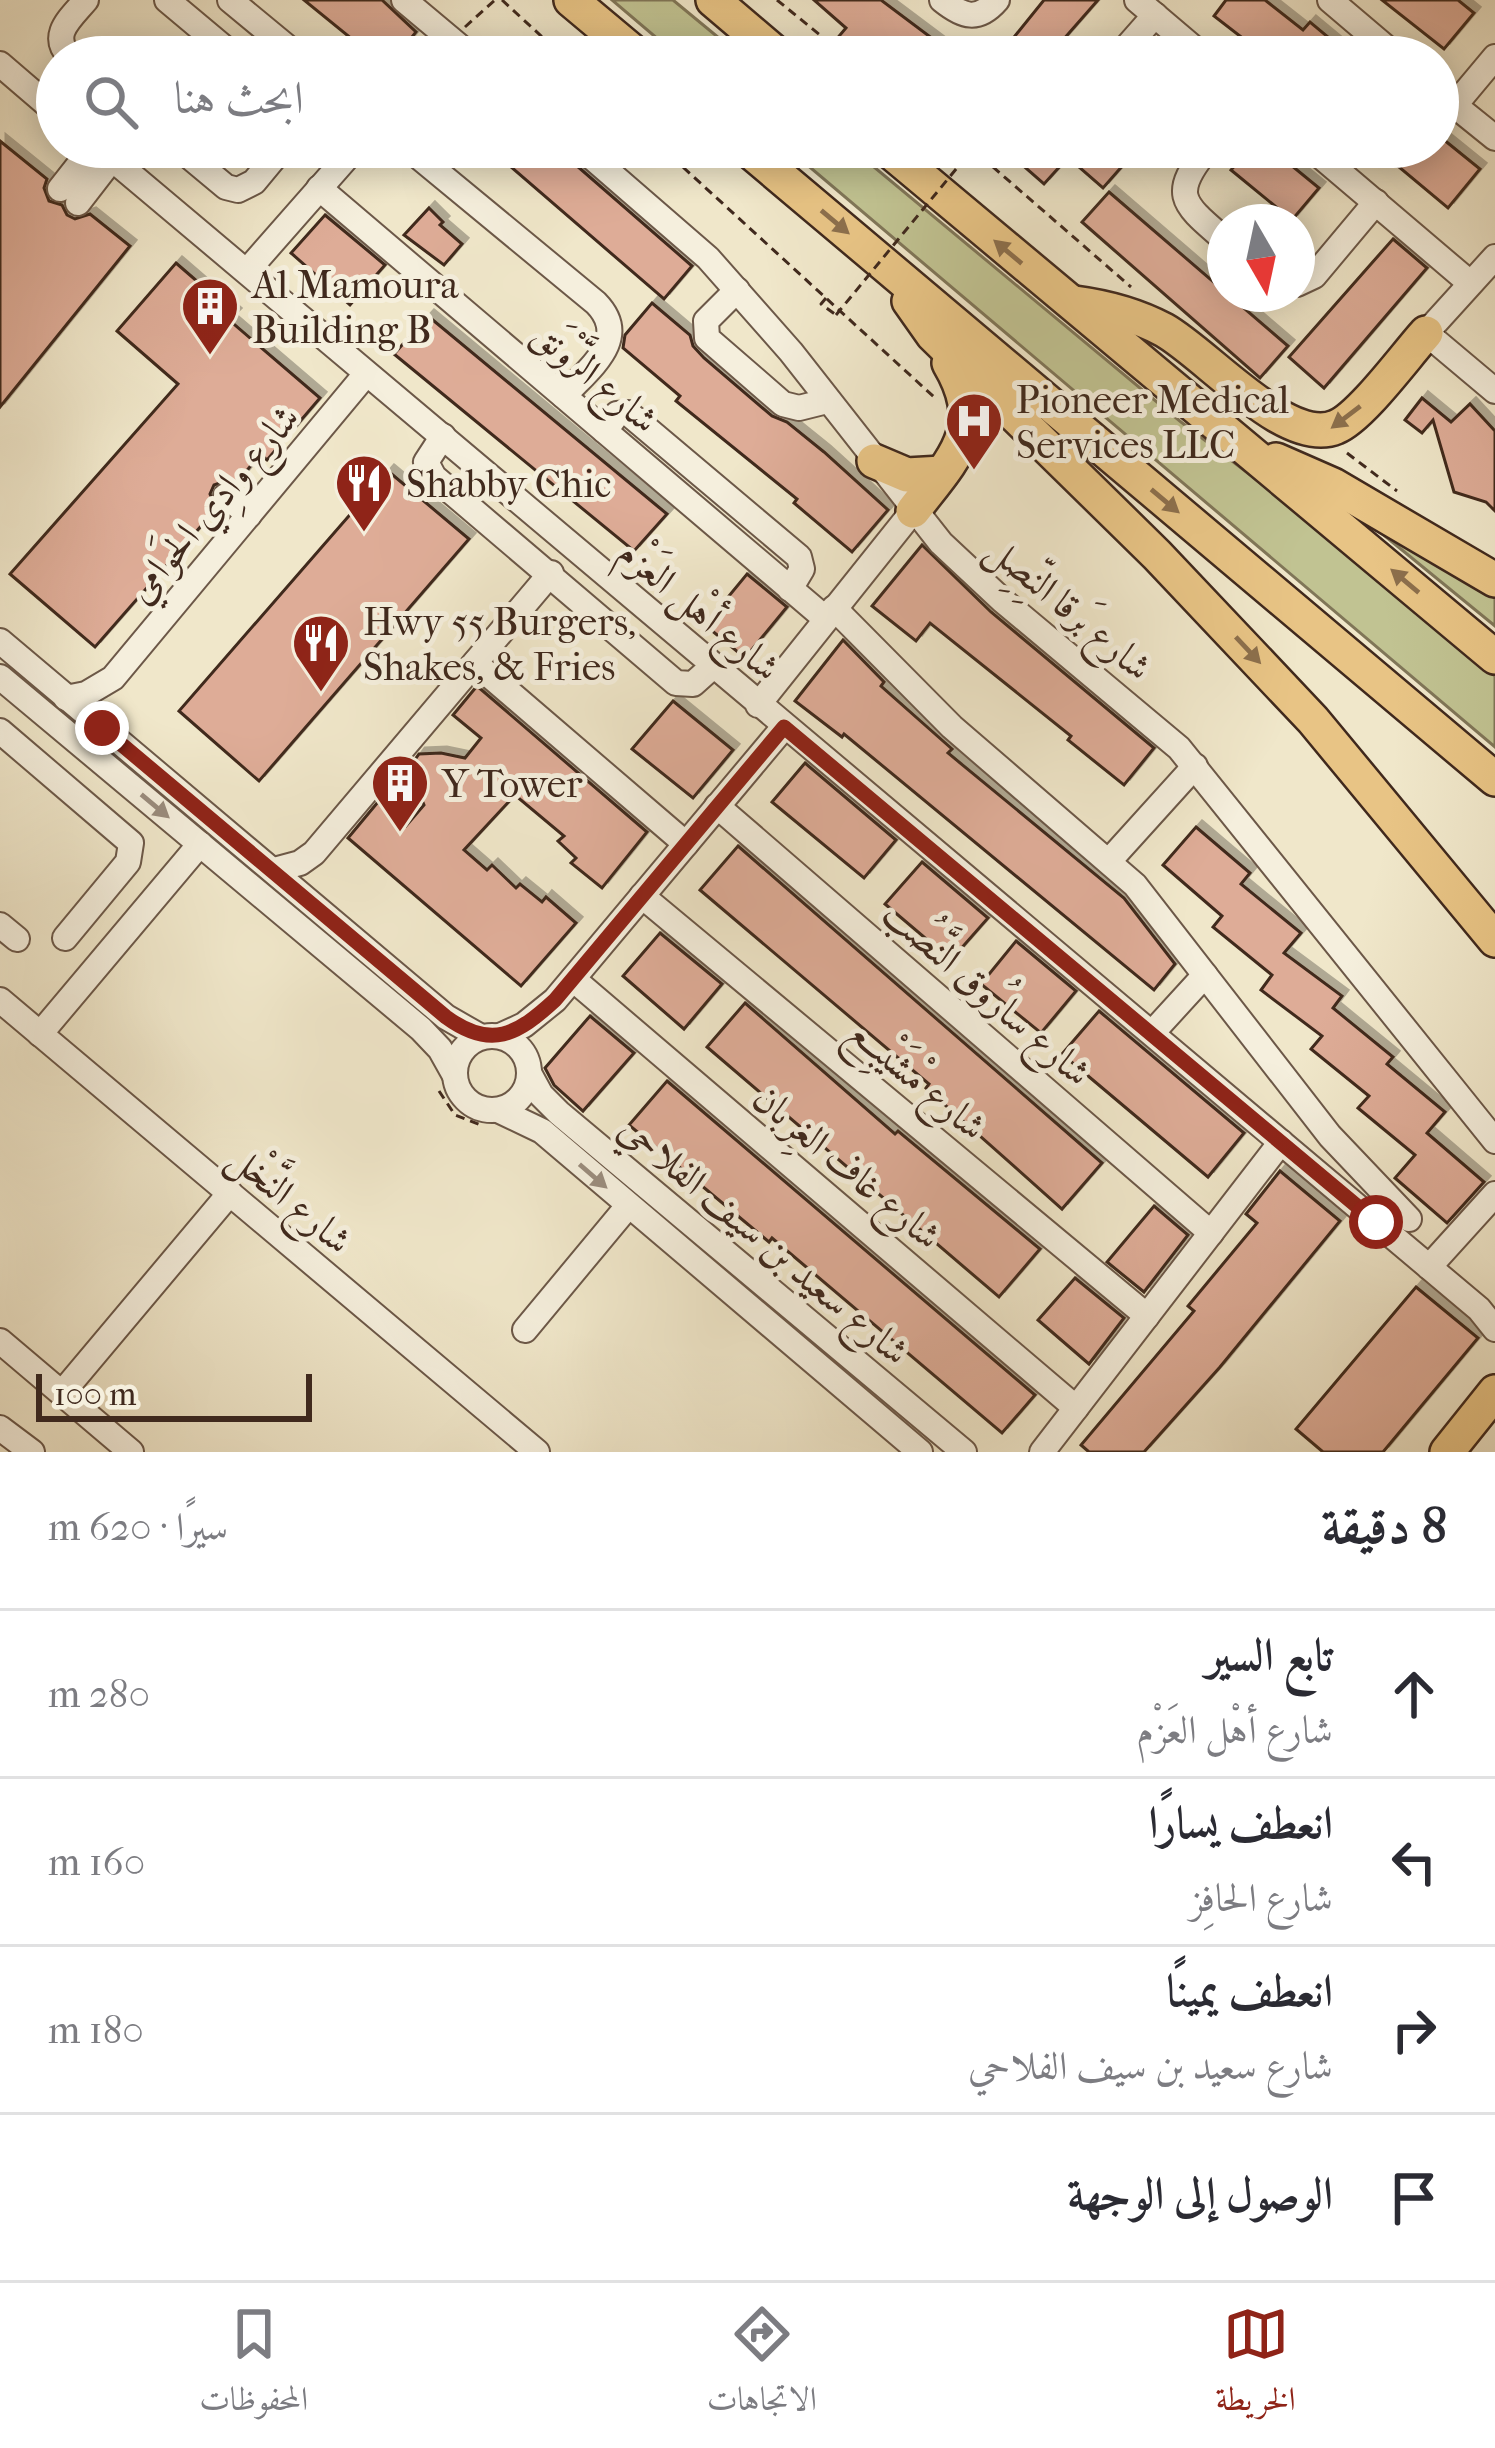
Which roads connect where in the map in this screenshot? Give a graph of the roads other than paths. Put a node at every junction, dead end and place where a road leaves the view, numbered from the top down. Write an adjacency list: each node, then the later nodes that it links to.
1 (167, 0): 12 (street)
2 (230, 0): 13 (street)
3 (404, 0): 14 (street)
4 (571, 0): 15 (main road)
5 (942, 0): 6 (street)
6 (998, 0)
7 (83, 1): 11 (street)
8 (1333, 1): 19 (street)
9 (718, 2): 16 (main road)
10 (1146, 7): 17 (street); 18 (street)
11 (60, 36)
12 (210, 36)
13 (274, 36)
14 (433, 36)
15 (613, 36)
16 (756, 36)
17 (1130, 36)
18 (1180, 36)
19 (1373, 36)
20 (1495, 57): 22 (street)
21 (0, 64): 23 (street)
22 (1459, 88)
23 (36, 94)
24 (1459, 109): 25 (street)
25 (1495, 138)
26 (89, 168): 38 (street)
27 (122, 168): 43 (street, شارع أهْل العَزْم)
28 (203, 168): 29 (street)
29 (266, 168)
30 (338, 168): 37 (street)
31 (432, 168): 52 (street)
32 (605, 168): 46 (street, شارع بَرقا النِّصِل)
33 (770, 168): 41 (main road, one-way to 41)
34 (910, 168): 47 (main road, one-way to 34)
35 (1192, 168): 40 (street)
36 (1335, 168): 39 (street)
37 (320, 188): 43 (street); 52 (street, شارع الرَّوْنَق)
38 (69, 196)
39 (1376, 202): 44 (street); 45 (street)
40 (1207, 224)
41 (880, 261): 49 (main road); 80 (main road, one-way to 80)
42 (1494, 262): 45 (street)
43 (247, 271): 50 (street, شارع أهْل العَزْم)
44 (1315, 275)
45 (1470, 283): 48 (street)
46 (737, 290): 53 (street, شارع بَرقا النِّصِل); 53 (street)
47 (1067, 301): 48 (main road, one-way to 47); 56 (main road)
48 (1426, 333): 51 (street)
49 (933, 335): 58 (main road); 90 (main road, one-way to 90)
50 (366, 374): 55 (street, شارع أهْل العَزْم); 62 (street, شارع وادِي الحَوامي)
51 (1495, 391)
52 (564, 396): 54 (street, شارع الرَّوْنَق)
53 (827, 401): 57 (street, شارع بَرقا النِّصِل)
54 (604, 431): 60 (street); 63 (street, شارع الرَّوْنَق)
55 (442, 436): 64 (street); 71 (street, شارع أهْل العَزْم)
56 (1254, 454): 65 (main road); 69 (main road, one-way to 56)
57 (874, 461): 58 (main road); 61 (street, شارع بَرقا النِّصِل)
58 (942, 473): 61 (main road)
59 (226, 496): 62 (street)
60 (736, 504): 63 (street); 66 (street)
61 (913, 511): 67 (street); 79 (street, شارع بَرقا النِّصِل)
62 (249, 514): 73 (street, شارع وادِي الحَوامي)
63 (717, 527): 66 (street, شارع الرَّوْنَق)
64 (551, 573): 70 (street); 71 (street)
65 (1495, 580)
66 (790, 589): 67 (street, شارع الرَّوْنَق)
67 (830, 614): 75 (street); 85 (street, شارع الرَّوْنَق)
68 (0, 641): 74 (street)
69 (1495, 657)
70 (476, 663): 83 (street); 84 (street)
71 (712, 667): 75 (street, شارع أهْل العَزْم)
72 (0, 677): 82 (street, one-way to 82)
73 (113, 678): 74 (street, شارع وادِي الحَوامي); 77 (street, شارع وادِي الحَوامي)
74 (66, 698): 77 (street)
75 (758, 705): 76 (street, شارع أهْل العَزْم)
76 (784, 727): 81 (street); 96 (street, شارع أهْل العَزْم)
77 (102, 728): 86 (street)
78 (0, 731): 89 (street)
79 (1195, 766): 85 (street); 102 (street, شارع بَرقا النِّصِل)
80 (1495, 779)
81 (717, 806): 83 (street); 109 (street, شارع سارُوق النَّصُب)
82 (200, 844): 95 (street); 99 (street)
83 (686, 844): 87 (street)
84 (314, 853): 86 (street); 88 (street)
85 (1110, 860): 91 (street, شارع الرَّوْنَق)
86 (274, 870): 88 (street)
87 (642, 896): 92 (street); 112 (street, شارع مْشَيْبِع)
88 (305, 898): 97 (street)
89 (65, 938)
90 (1495, 940)
91 (1205, 975): 96 (street); 101 (street, شارع الرَّوْنَق)
92 (572, 979): 94 (street); 118 (street, شارع غاف الغِربان)
93 (0, 1000): 95 (street, شارع النَّخْل)
94 (555, 1000): 97 (street); 98 (street)
95 (40, 1034): 105 (street, شارع النَّخْل)
96 (1152, 1034): 103 (street, شارع أهْل العَزْم)
97 (491, 1037): 98 (street); 99 (street)
98 (529, 1069): 100 (street); 124 (street, شارع سعيد بن سيف الفلاحي)
99 (454, 1074): 100 (street)
100 (498, 1110): 107 (street, شارع سعيد بن سيف الفلاحي, one-way to 107)
101 (1330, 1136): 104 (street); 108 (street, شارع الرَّوْنَق)
102 (1495, 1141)
103 (1281, 1142): 104 (street, شارع أهْل العَزْم); 109 (street)
104 (1305, 1162): 110 (street, شارع أهْل العَزْم)
105 (230, 1193): 117 (street); 120 (street, شارع النَّخْل)
106 (1495, 1194): 110 (street)
107 (628, 1206): 114 (street); 123 (street, شارع سعيد بن سيف الفلاحي)
108 (1409, 1219)
109 (1211, 1233): 112 (street)
110 (1429, 1267): 111 (street, شارع أهْل العَزْم)
111 (1487, 1312): 113 (street, شارع أهْل العَزْم)
112 (1147, 1316): 118 (street)
113 (1495, 1329)
114 (525, 1330)
115 (0, 1341): 117 (street)
116 (1495, 1392): 126 (main road)
117 (62, 1393): 122 (street)
118 (1076, 1408): 125 (street)
119 (0, 1428): 121 (street)
120 (532, 1451)
121 (32, 1452)
122 (131, 1452)
123 (920, 1452)
124 (964, 1452)
125 (1042, 1452)
126 (1447, 1452)

